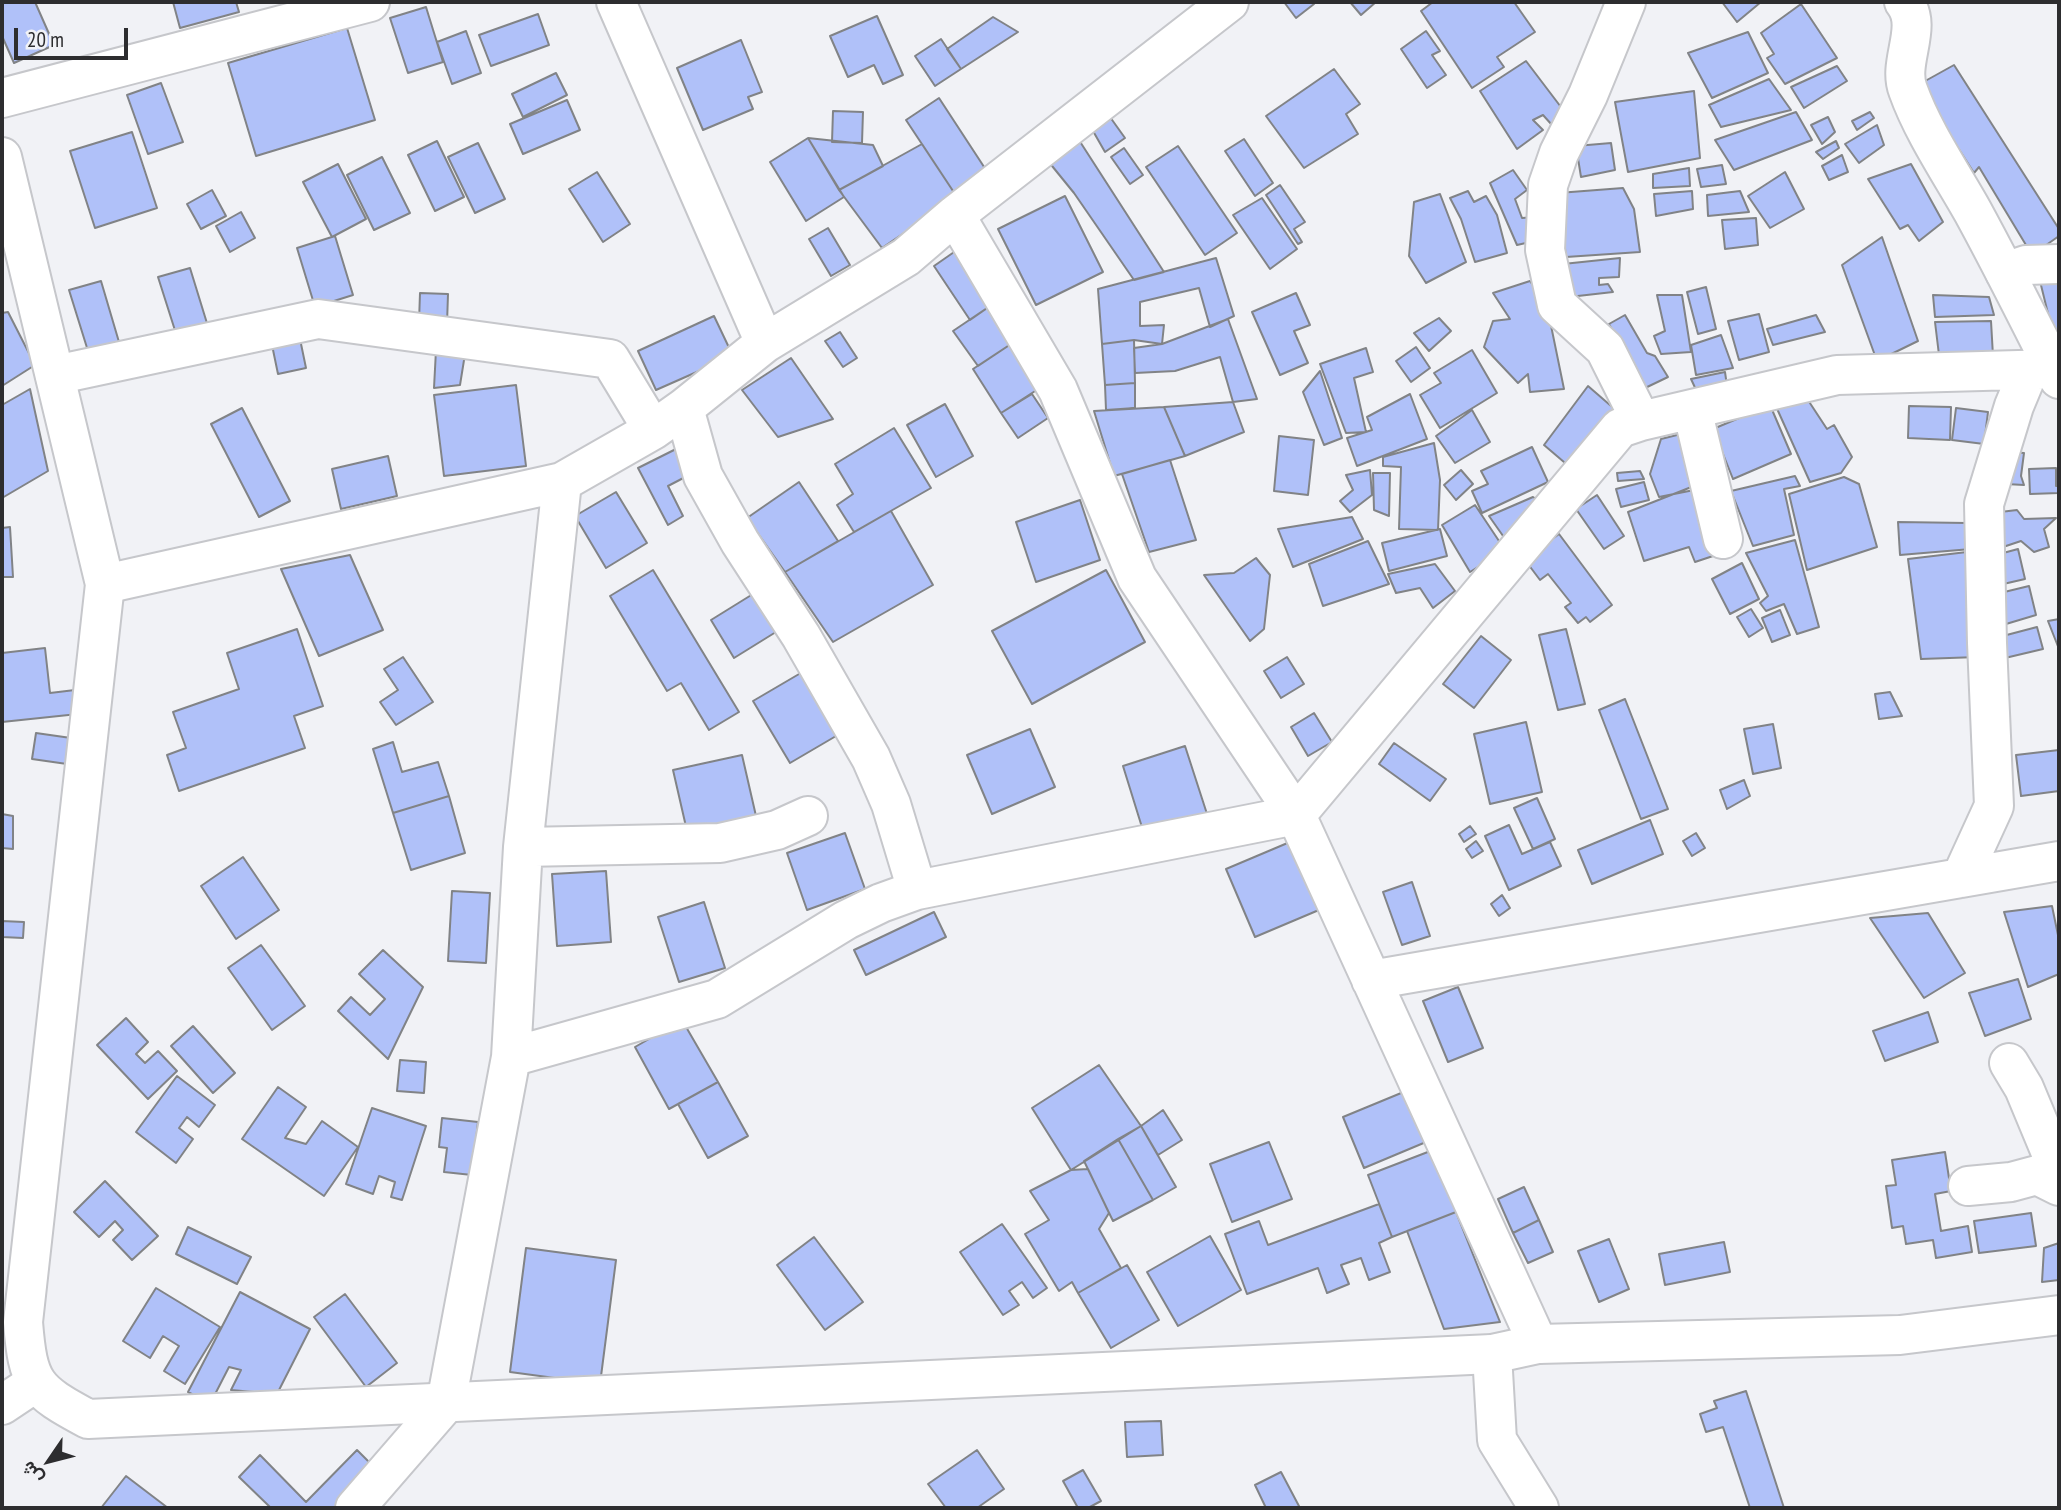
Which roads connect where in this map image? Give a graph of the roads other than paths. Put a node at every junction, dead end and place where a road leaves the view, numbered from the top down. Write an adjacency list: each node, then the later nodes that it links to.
1 (370, 2): 6 (street)
2 (616, 2): 11 (street)
3 (1229, 2): 8 (street)
4 (1626, 2): 16 (street)
5 (1911, 4): 10 (street)
6 (2, 98)
7 (2, 157): 13 (street)
8 (955, 215): 11 (street); 21 (street)
9 (2059, 264): 10 (street)
10 (2005, 272): 12 (street)
11 (765, 343): 14 (street)
12 (2048, 373): 15 (street); 25 (street)
13 (55, 375): 17 (street); 20 (street)
14 (684, 408): 17 (street); 26 (street)
15 (1692, 409): 16 (street); 19 (street)
16 (1641, 421): 21 (street)
17 (653, 430): 18 (street)
18 (562, 482): 20 (street); 23 (street)
19 (1723, 539)
20 (105, 584): 36 (street)
21 (1296, 815): 26 (street); 27 (street)
22 (808, 816): 23 (street)
23 (523, 847): 28 (street)
24 (2059, 861): 25 (street)
25 (1961, 878): 27 (street)
26 (917, 890): 28 (street)
27 (1371, 980): 34 (street)
28 (510, 1057): 37 (street)
29 (2010, 1063): 30 (street)
30 (2059, 1172)
31 (1968, 1186): 32 (street)
32 (2059, 1186)
33 (2059, 1315): 34 (street)
34 (1538, 1344): 35 (street)
35 (1492, 1354): 37 (street); 40 (street)
36 (35, 1383): 37 (street); 38 (street)
37 (446, 1403): 39 (street)
38 (2, 1405)
39 (355, 1508)
40 (1539, 1508)

